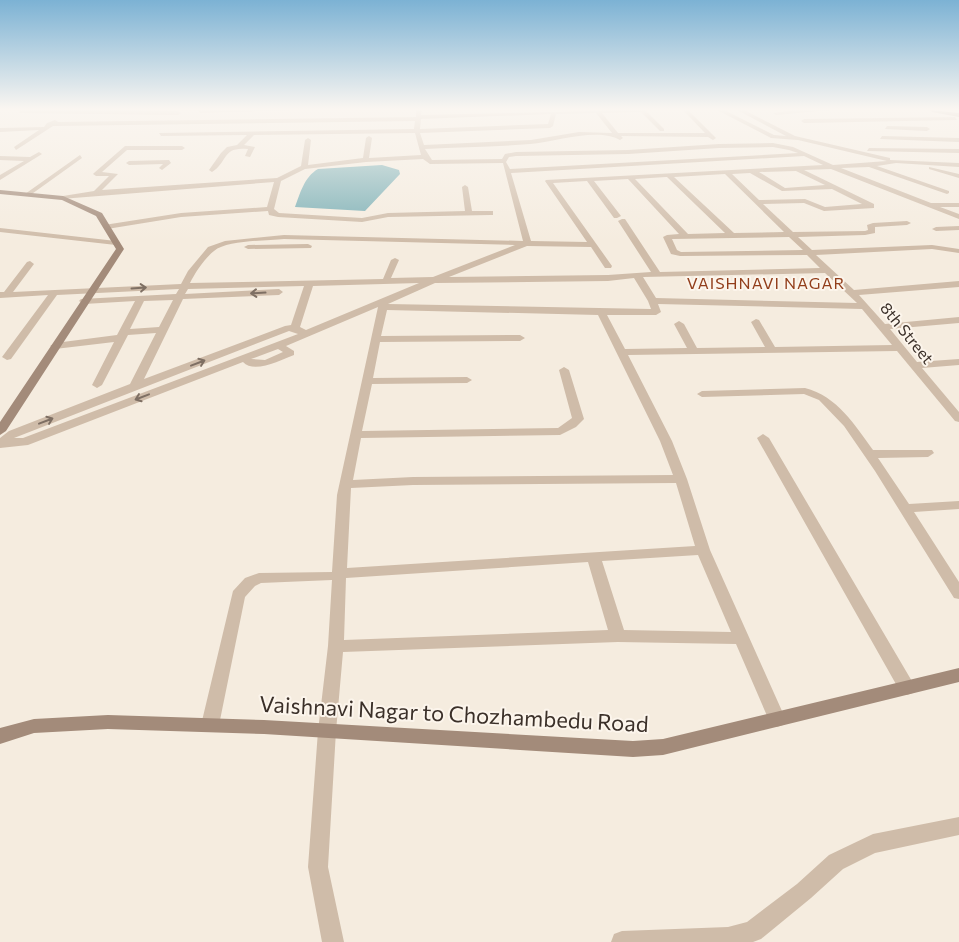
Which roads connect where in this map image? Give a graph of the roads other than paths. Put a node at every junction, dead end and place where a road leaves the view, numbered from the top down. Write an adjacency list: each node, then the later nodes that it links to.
1 (39, 154): 15 (street)
2 (118, 154): 44 (street)
3 (176, 154): 19 (street)
4 (222, 154): 28 (street)
5 (306, 154): 25 (street)
6 (367, 154): 16 (street)
7 (424, 154): 13 (street)
8 (518, 154): 17 (street)
9 (629, 154): 22 (street)
10 (865, 154): 18 (street)
11 (804, 155): 22 (street); 26 (street)
12 (80, 157): 45 (street)
13 (425, 157): 16 (street); 17 (street)
14 (0, 158): 15 (street)
15 (32, 159): 36 (street)
16 (366, 160): 25 (street)
17 (504, 161): 30 (street)
18 (896, 161): 20 (street); 24 (street)
19 (169, 162): 21 (street); 27 (street)
20 (904, 162): 23 (street); 34 (street)
21 (128, 163)
22 (633, 165): 30 (street); 35 (street)
23 (959, 165)
24 (870, 166): 26 (street); 43 (street)
25 (304, 167): 38 (street)
26 (832, 167): 29 (street); 48 (street)
27 (162, 168)
28 (212, 170)
29 (799, 170): 31 (street); 40 (street)
30 (507, 171): 65 (street)
31 (754, 172): 32 (street); 40 (street)
32 (728, 174): 33 (street); 47 (street, 8th Street)
33 (669, 176): 35 (street); 63 (street)
34 (959, 176)
35 (642, 177): 37 (street)
36 (0, 178)
37 (631, 178): 39 (street); 62 (street)
38 (278, 180): 44 (street); 50 (street)
39 (589, 180): 66 (street); 75 (street)
40 (832, 186): 51 (street)
41 (465, 187): 52 (street)
42 (0, 192): 45 (street)
43 (947, 192)
44 (96, 193): 46 (street)
45 (26, 194): 46 (street)
46 (63, 198): 57 (street)
47 (757, 202): 51 (street); 61 (street, 8th Street)
48 (928, 205): 49 (street); 55 (street)
49 (959, 205)
50 (270, 209): 52 (street); 57 (street)
51 (824, 209): 54 (street)
52 (469, 213): 53 (street)
53 (490, 213)
54 (832, 216)
55 (959, 217)
56 (907, 223): 61 (street)
57 (107, 227): 64 (street)
58 (959, 228): 59 (street)
59 (936, 229)
60 (0, 230): 64 (street)
61 (790, 234): 63 (street); 70 (street, 8th Street)
62 (685, 236): 63 (street); 70 (street)
63 (732, 236)
64 (116, 243): 82 (street)
65 (528, 243): 66 (street); 68 (street); 77 (street)
66 (592, 245): 73 (street)
67 (329, 246): 68 (street)
68 (211, 249): 80 (street)
69 (959, 251): 70 (street)
70 (809, 253): 74 (street, 8th Street)
71 (395, 260): 78 (street)
72 (30, 264): 85 (street)
73 (608, 266)
74 (827, 270): 75 (street); 83 (street, 8th Street)
75 (657, 274): 76 (street)
76 (637, 275): 77 (street); 89 (street)
77 (434, 280): 78 (street); 90 (street)
78 (386, 281): 81 (street)
79 (959, 284): 83 (street)
80 (185, 286): 81 (street); 82 (street, one-way to 80); 86 (street)
81 (308, 287): 86 (street, one-way to 86); 98 (street)
82 (91, 291): 84 (street); 88 (street)
83 (851, 292): 91 (street, 8th Street)
84 (54, 293): 85 (street); 107 (street)
85 (3, 295)
86 (179, 296): 87 (street); 97 (street)
87 (141, 298): 88 (street); 99 (street)
88 (84, 301): 102 (street)
89 (653, 301): 91 (street); 92 (street)
90 (383, 304): 92 (street); 98 (street); 101 (street)
91 (865, 306): 96 (street, 8th Street)
92 (601, 312): 106 (street)
93 (959, 320): 96 (street)
94 (756, 322): 104 (street)
95 (679, 324): 105 (street)
96 (884, 327): 103 (street, 8th Street)
97 (162, 330): 99 (street); 114 (street)
98 (298, 332): 114 (street, one-way to 98); 118 (street, one-way to 118)
99 (122, 335): 102 (street); 113 (street)
100 (520, 338): 101 (street)
101 (376, 339): 112 (street)
102 (55, 346): 122 (street)
103 (900, 348): 104 (street); 109 (street, 8th Street)
104 (772, 350): 105 (street)
105 (694, 351): 106 (street)
106 (620, 352): 125 (street)
107 (7, 357)
108 (959, 362): 109 (street)
109 (913, 365): 117 (street, 8th Street)
110 (564, 370): 120 (street)
111 (466, 380): 112 (street)
112 (368, 381): 120 (street)
113 (97, 385)
114 (134, 388): 116 (street)
115 (702, 394): 124 (street)
116 (94, 402): 118 (street); 122 (street, one-way to 116)
117 (953, 405): 119 (street, 8th Street)
118 (108, 410): 122 (street)
119 (959, 420)
120 (356, 435): 126 (street)
121 (764, 438): 138 (street)
122 (1, 439)
123 (928, 453): 124 (street)
124 (870, 454): 128 (street)
125 (681, 479): 126 (street); 129 (street)
126 (345, 484): 131 (street)
127 (959, 505): 128 (street)
128 (906, 508): 132 (street)
129 (702, 550): 130 (street); 135 (street)
130 (594, 557): 131 (street); 134 (street)
131 (334, 574): 136 (street); 140 (street)
132 (954, 577): 133 (street)
133 (959, 594)
134 (618, 636): 135 (street); 136 (street)
135 (740, 638): 139 (street)
136 (336, 646): 141 (street)
137 (959, 675): 138 (street, Vaishnavi Nagar to Chozhambedu Road)
138 (906, 688): 139 (street, Vaishnavi Nagar to Chozhambedu Road)
139 (777, 720): 141 (street, Vaishnavi Nagar to Chozhambedu Road)
140 (210, 725): 141 (street, Vaishnavi Nagar to Chozhambedu Road); 142 (street, Vaishnavi Nagar to Chozhambedu Road)
141 (327, 731): 144 (street)
142 (0, 736)
143 (959, 826): 145 (street)
144 (333, 942)
145 (622, 942)

